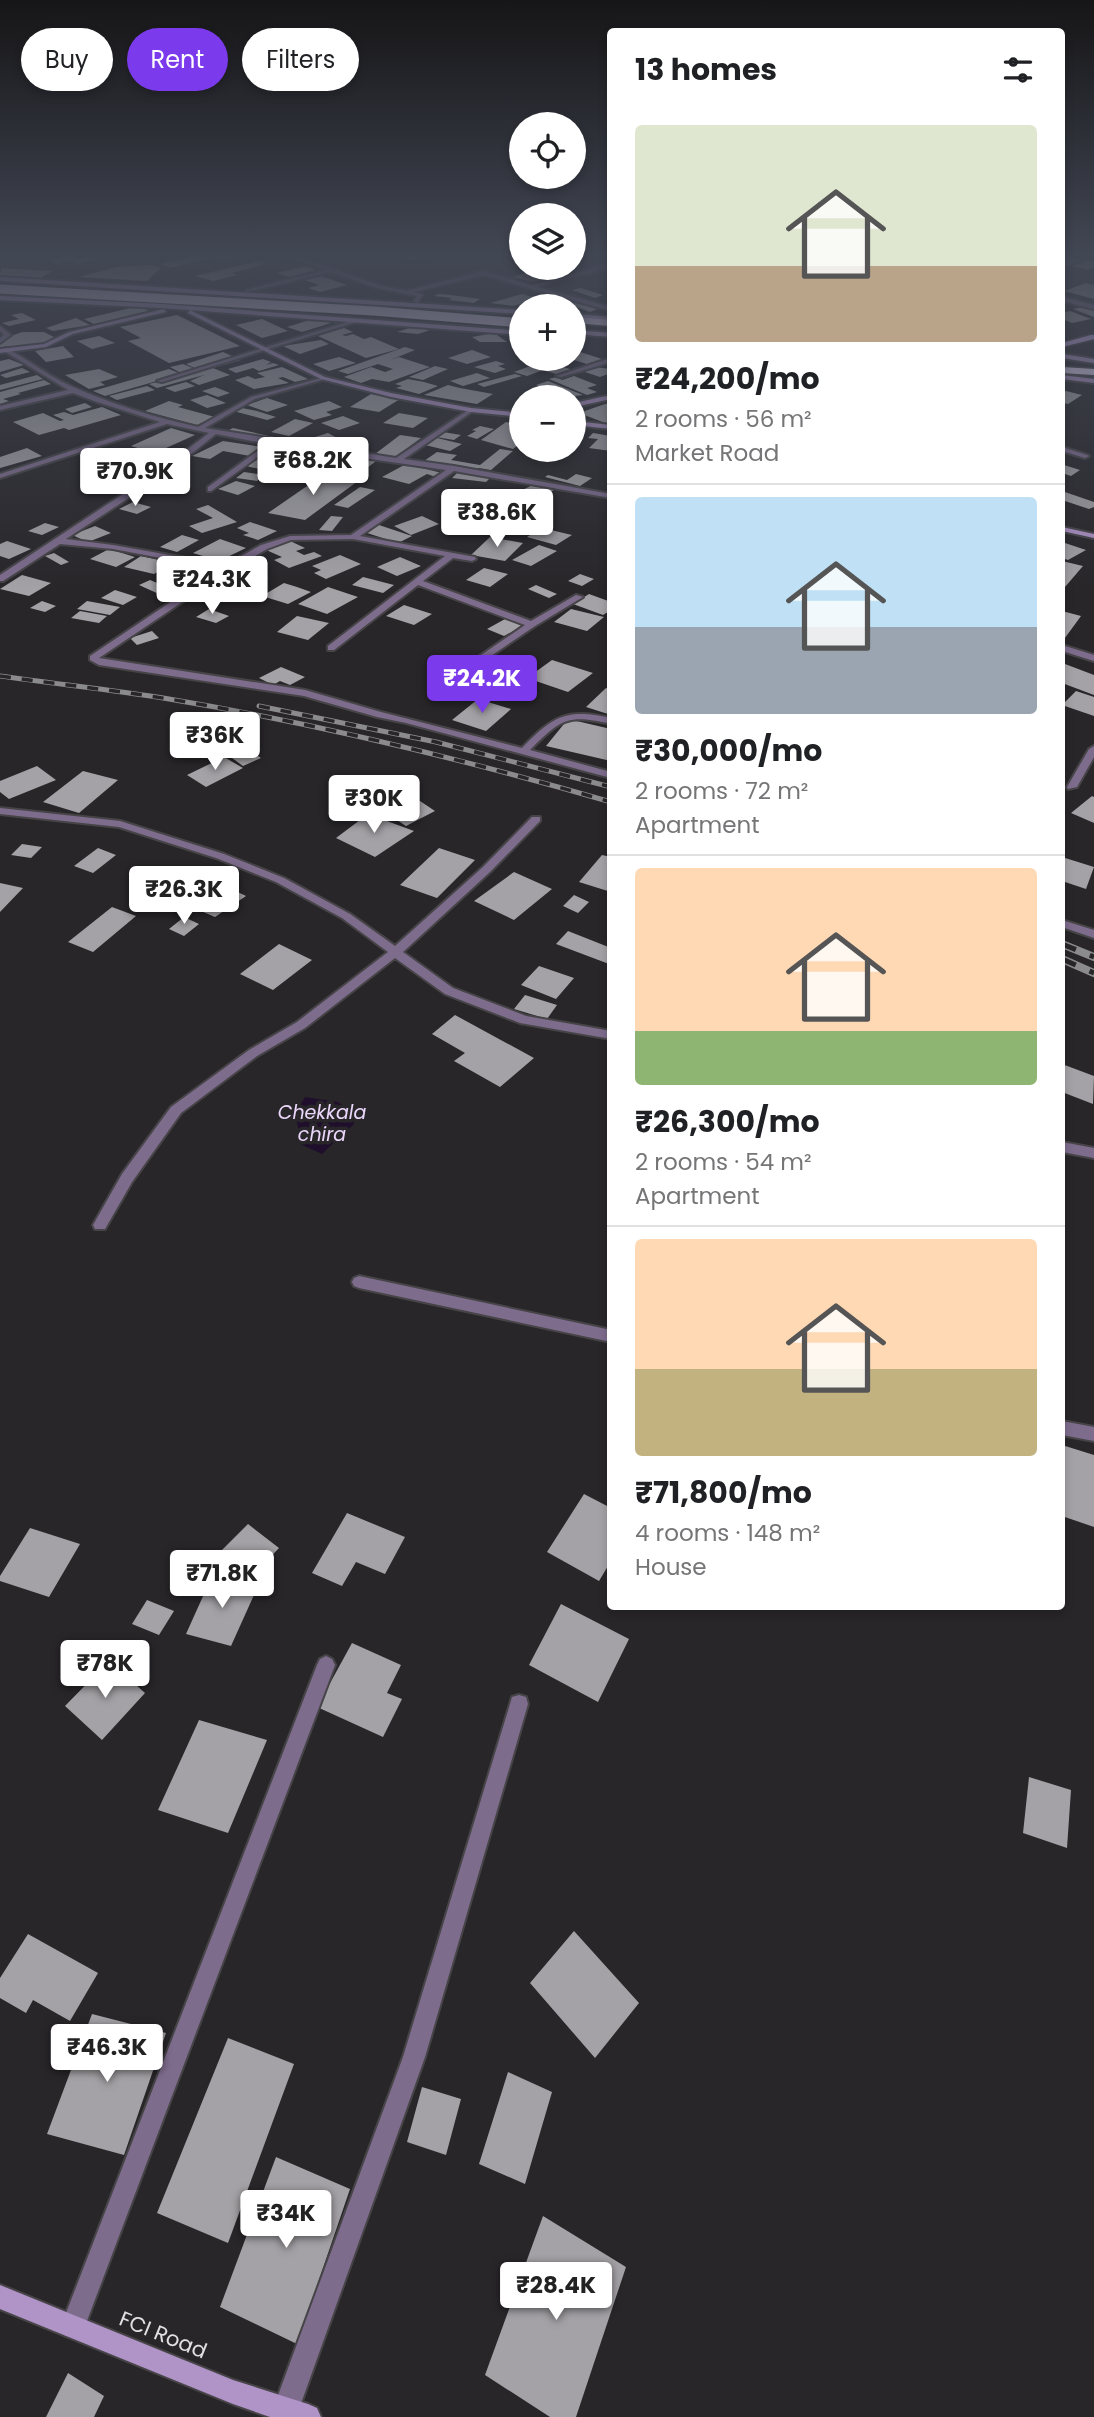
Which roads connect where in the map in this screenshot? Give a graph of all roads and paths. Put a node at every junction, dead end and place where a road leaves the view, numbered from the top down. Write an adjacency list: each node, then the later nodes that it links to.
1 (33, 367): 12 (street)
2 (204, 367): 10 (street)
3 (301, 367): 8 (main road)
4 (589, 367): 7 (street)
5 (1065, 369): 6 (highway)
6 (1094, 372)
7 (559, 376)
8 (323, 378): 16 (main road); 21 (street)
9 (1065, 380): 11 (main road)
10 (160, 381)
11 (1094, 383)
12 (76, 390): 15 (street); 18 (street)
13 (607, 398): 14 (main road)
14 (586, 402)
15 (0, 408)
16 (471, 410): 17 (main road); 26 (street)
17 (509, 413)
18 (168, 421): 21 (street); 28 (street)
19 (586, 424): 20 (main road)
20 (607, 427)
21 (200, 428): 22 (street)
22 (216, 431): 23 (street); 34 (street)
23 (271, 444): 26 (street); 29 (street)
24 (1065, 450): 25 (street)
25 (1086, 456)
26 (398, 460): 27 (street)
27 (454, 468): 30 (street); 33 (street)
28 (0, 476)
29 (211, 489)
30 (607, 495)
31 (1065, 530): 32 (main road)
32 (1094, 536)
33 (353, 537): 35 (street); 37 (street)
34 (59, 541): 37 (street); 38 (street)
35 (452, 555): 36 (street); 39 (street)
36 (472, 559)
37 (227, 568): 48 (street)
38 (0, 579)
39 (416, 581): 41 (street); 42 (street)
40 (579, 597): 41 (street)
41 (532, 624): 45 (street)
42 (331, 648)
43 (1065, 649): 44 (street)
44 (1094, 658)
45 (454, 677)
46 (607, 720): 48 (street)
47 (1094, 749): 50 (street)
48 (524, 751): 49 (street)
49 (607, 774)
50 (1072, 787)
51 (0, 811): 55 (street)
52 (536, 820): 55 (street)
53 (1065, 924): 54 (street)
54 (1094, 934)
55 (395, 952): 56 (street); 59 (street)
56 (607, 1034)
57 (1065, 1148): 58 (street)
58 (1094, 1153)
59 (100, 1225)
60 (359, 1282): 61 (street)
61 (607, 1335)
62 (1065, 1429): 63 (street)
63 (1094, 1434)
64 (326, 1665): 67 (street)
65 (519, 1703): 68 (street)
66 (0, 2297): 67 (main road, FCI Road)
67 (73, 2326): 68 (main road, FCI Road)
68 (297, 2413)

